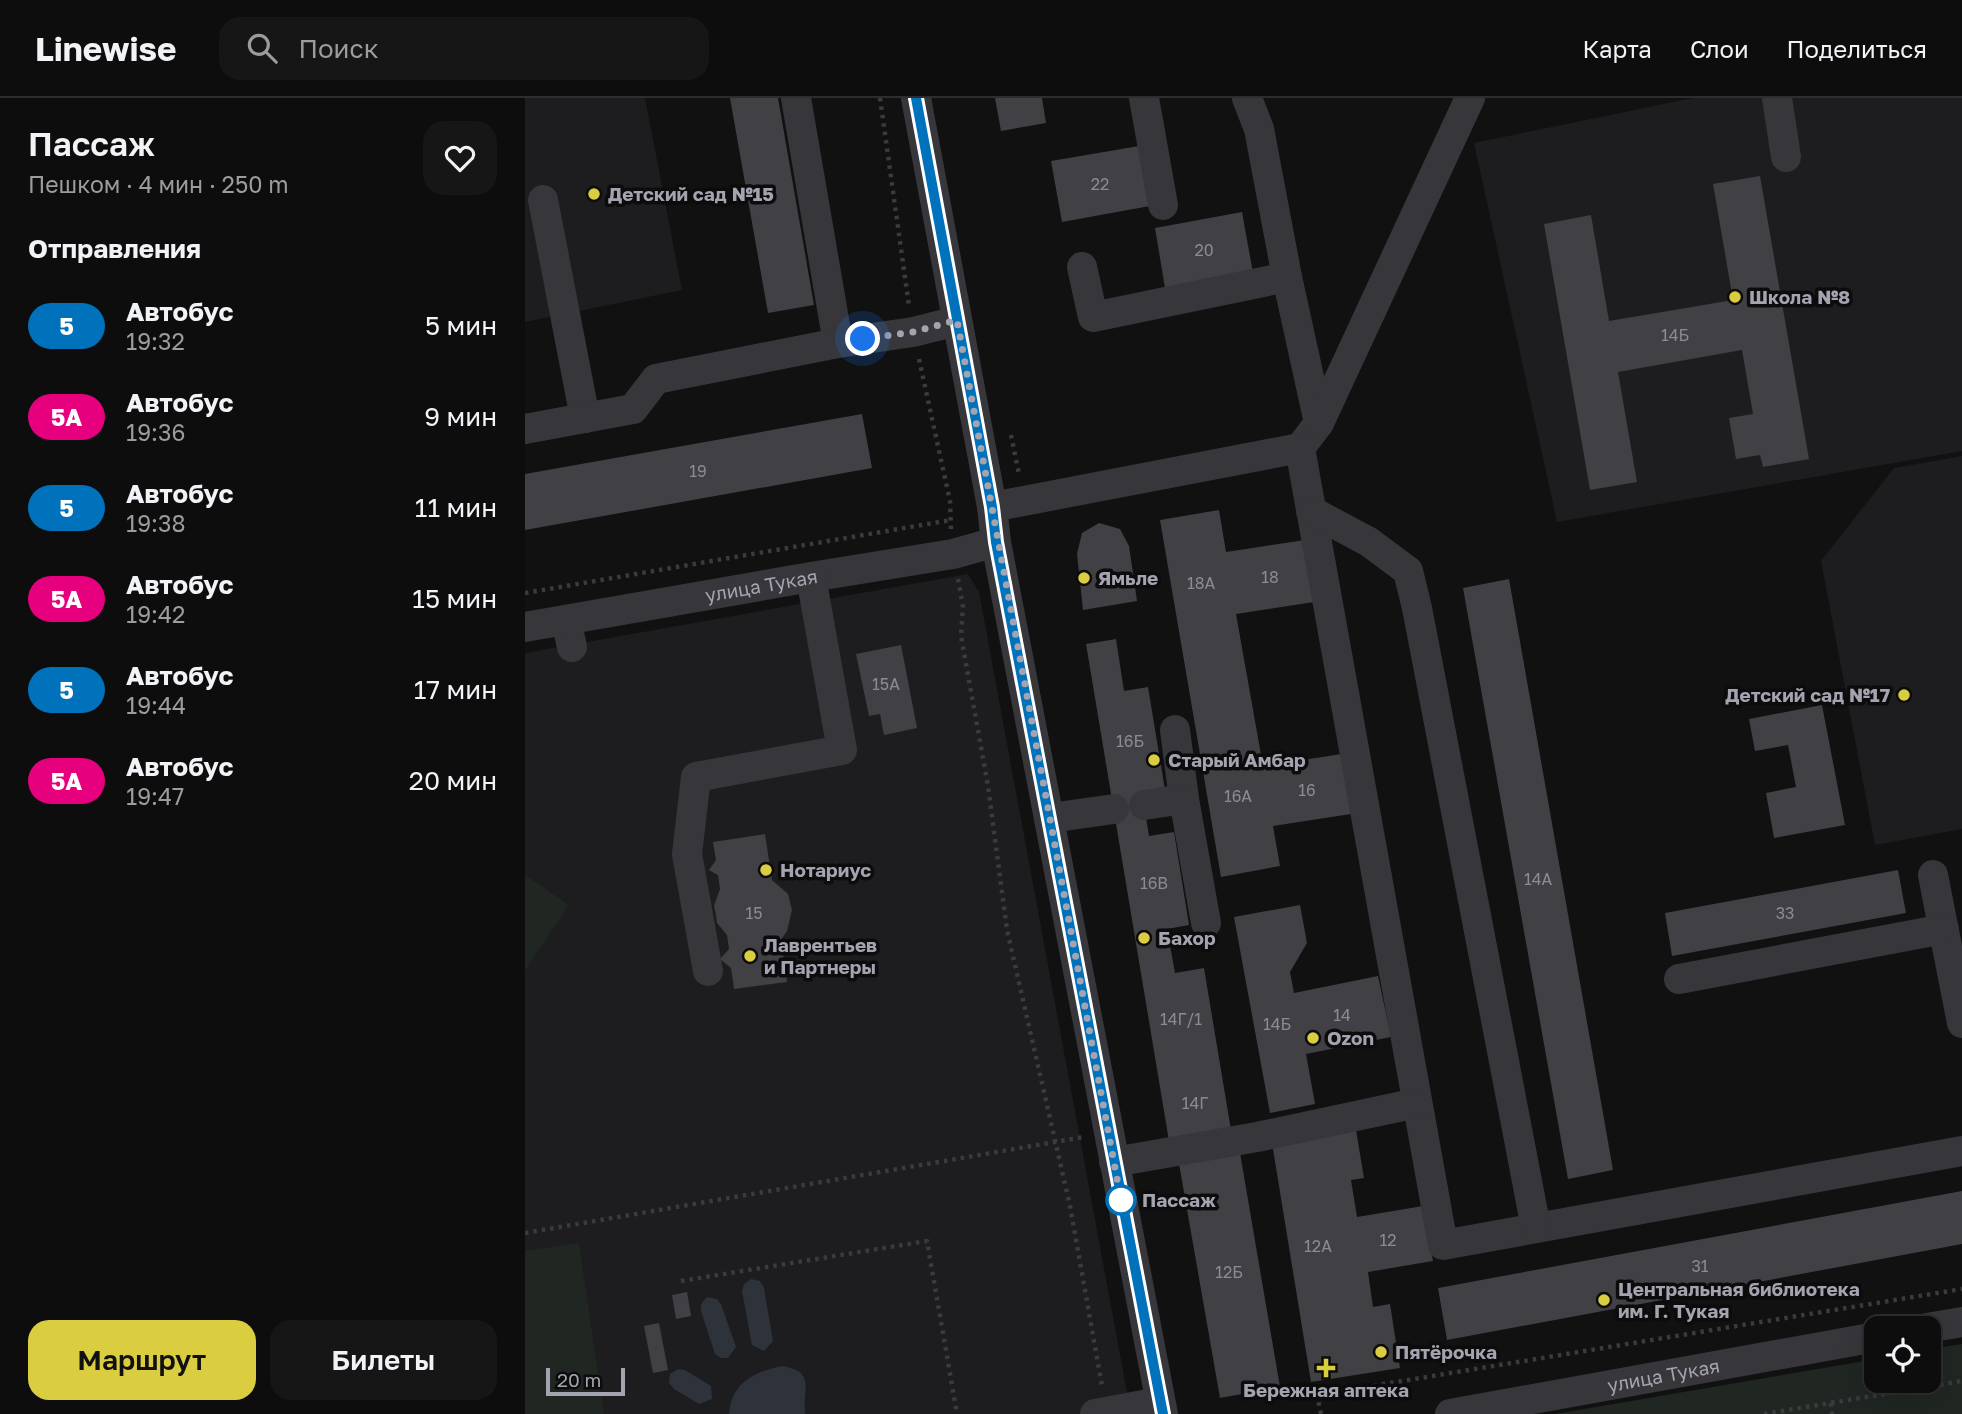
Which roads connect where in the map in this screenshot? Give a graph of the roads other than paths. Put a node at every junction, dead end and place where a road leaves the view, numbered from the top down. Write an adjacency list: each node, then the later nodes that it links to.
1 (796, 98): 13 (street)
2 (916, 98): 12 (street)
3 (1145, 98): 9 (street)
4 (1247, 98): 11 (street)
5 (1470, 98): 15 (street)
6 (1777, 98): 7 (street)
7 (1786, 157)
8 (543, 200): 14 (street)
9 (1163, 205)
10 (1082, 267): 11 (street)
11 (1287, 276): 15 (street)
12 (957, 320): 13 (street); 18 (street)
13 (838, 342): 14 (street)
14 (585, 418): 16 (street)
15 (1319, 423): 17 (street)
16 (525, 429)
17 (1300, 448): 18 (street); 19 (street)
18 (992, 507): 20 (street)
19 (1311, 510): 34 (street); 37 (street)
20 (996, 542): 21 (street, улица Тукая); 27 (street)
21 (811, 576): 22 (street, улица Тукая); 31 (street)
22 (525, 627)
23 (1175, 730): 24 (street)
24 (1184, 799): 25 (street); 29 (street)
25 (1144, 805)
26 (1114, 809): 27 (street)
27 (1050, 818): 36 (street)
28 (1933, 875): 30 (street)
29 (1206, 923)
30 (1944, 929): 32 (street); 33 (street)
31 (708, 971)
32 (1679, 978)
33 (1962, 1023)
34 (1417, 1103): 36 (street); 37 (street)
35 (1962, 1151): 37 (street)
36 (1114, 1162): 41 (street)
37 (1536, 1228)
38 (1962, 1322): 39 (street)
39 (1941, 1326)
40 (1864, 1339): 43 (street, улица Тукая)
41 (1161, 1408): 42 (street)
42 (1101, 1413)
43 (1450, 1414)

